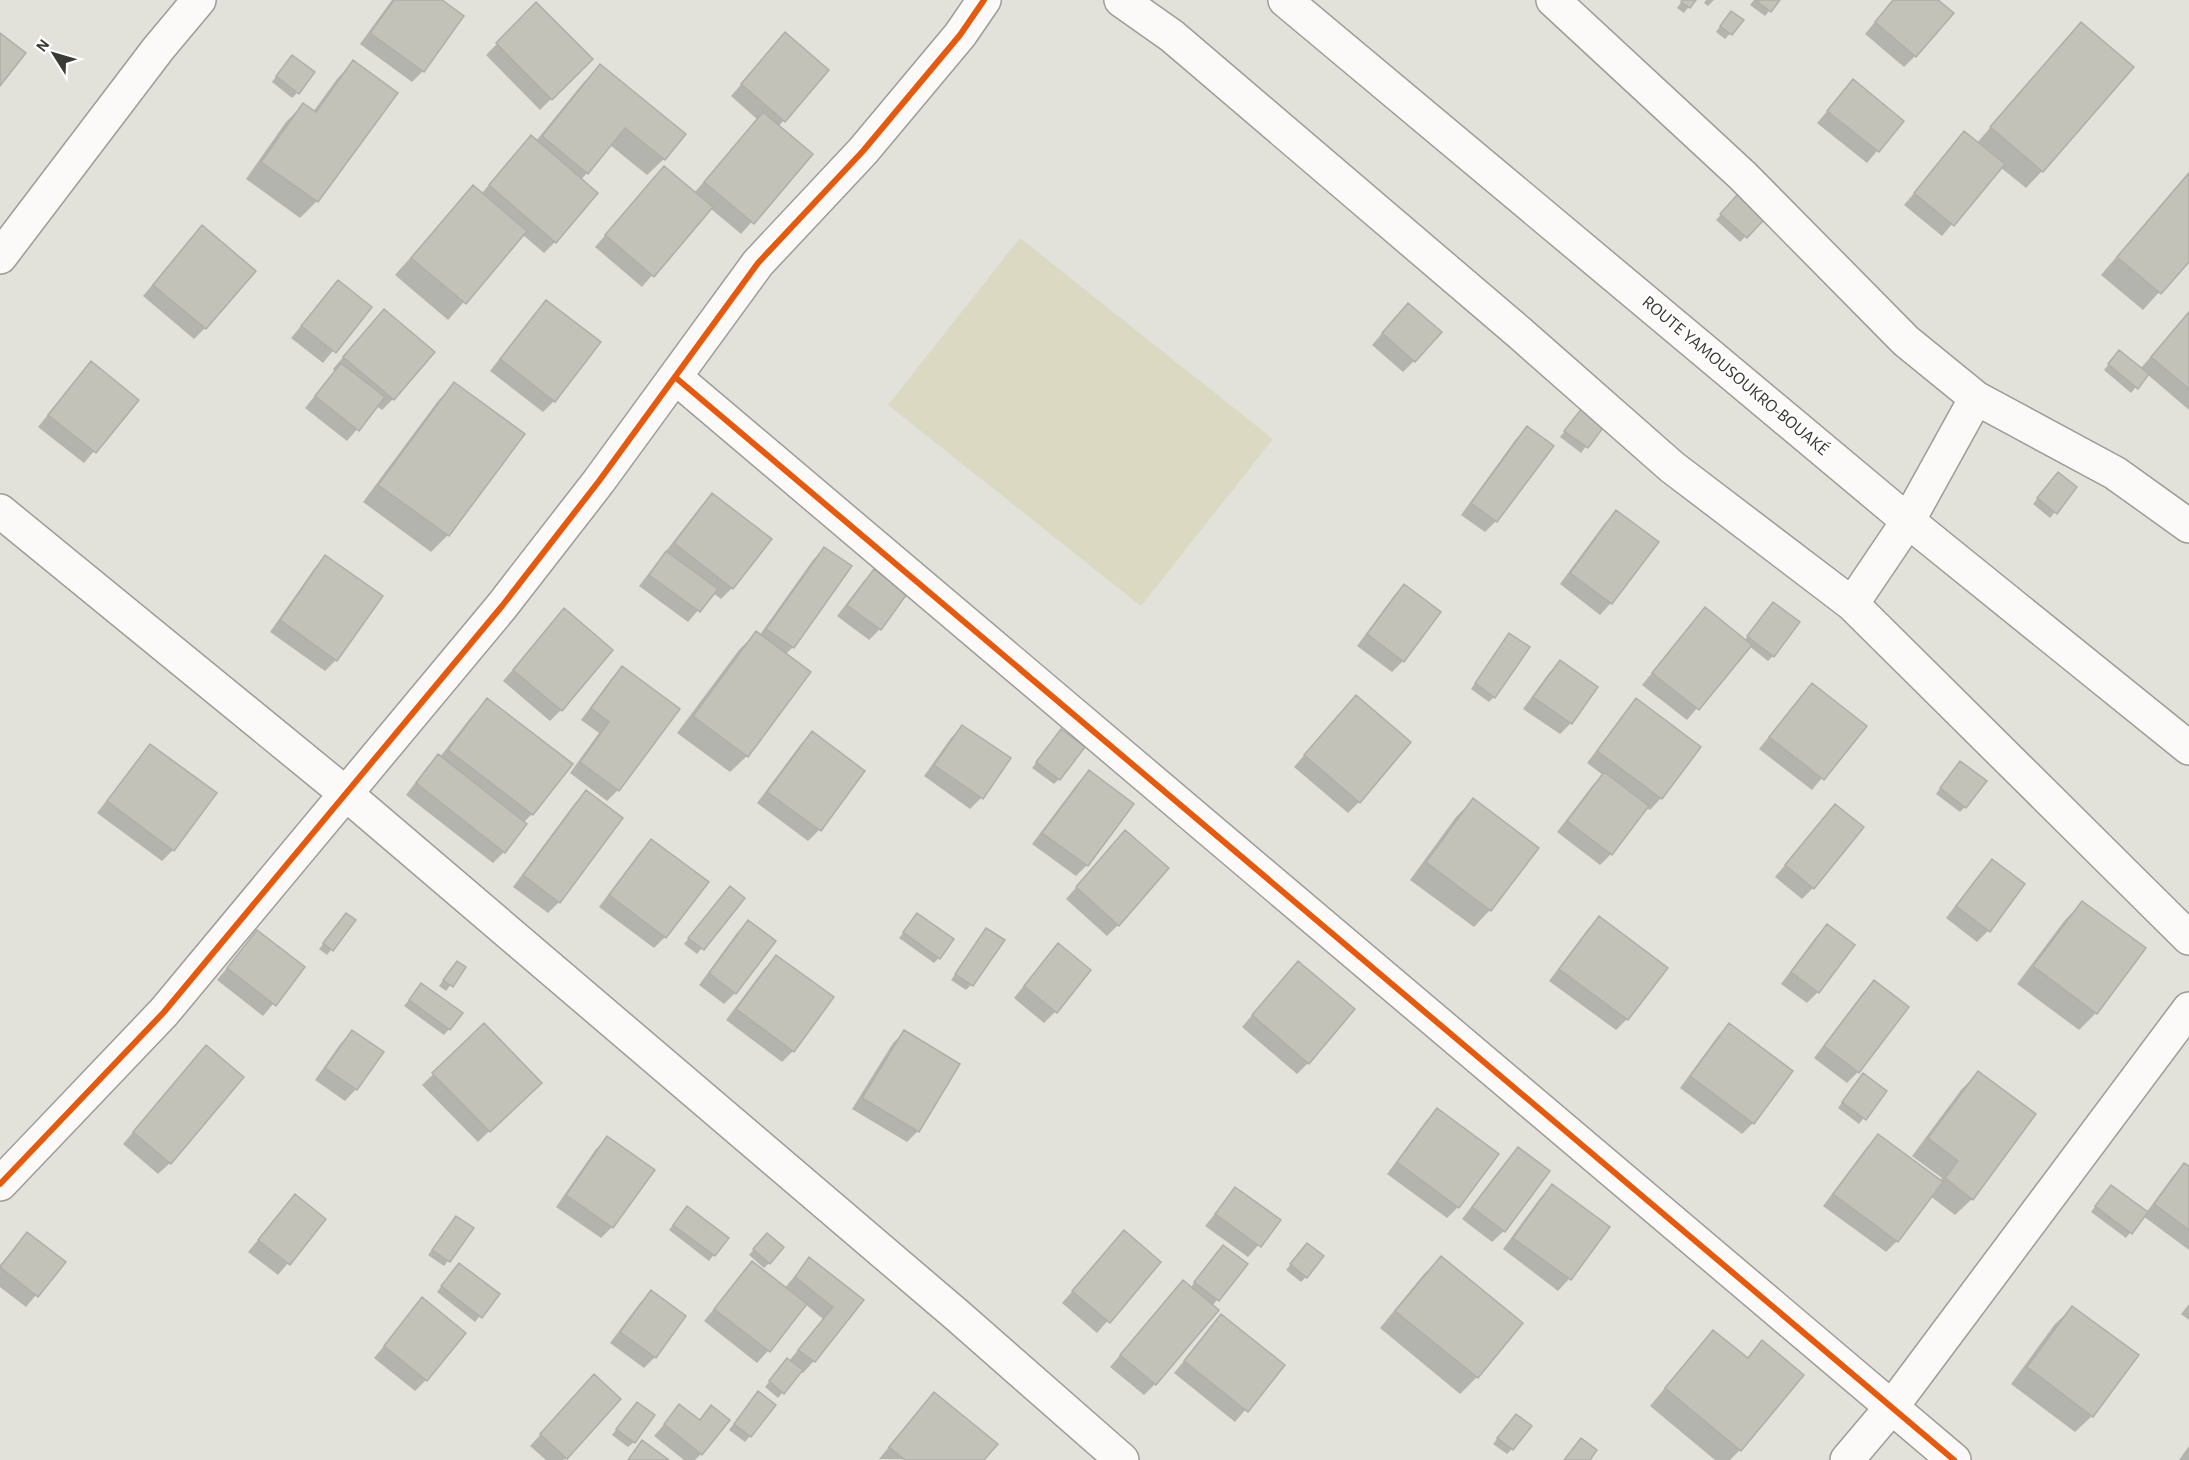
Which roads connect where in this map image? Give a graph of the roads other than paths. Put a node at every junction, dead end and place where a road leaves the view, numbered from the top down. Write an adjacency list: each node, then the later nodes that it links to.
1 (199, 0): 6 (street)
2 (984, 0): 7 (street)
3 (1121, 0): 12 (street)
4 (1285, 0): 10 (street, ROUTE YAMOUSOUKRO-BOUAKÉ)
5 (1553, 0): 8 (street)
6 (0, 257)
7 (675, 377): 14 (street); 18 (street)
8 (1976, 398): 10 (street); 11 (street)
9 (0, 511): 14 (street)
10 (1908, 521): 12 (street); 13 (street, ROUTE YAMOUSOUKRO-BOUAKÉ)
11 (2189, 526)
12 (1852, 604): 15 (street)
13 (2189, 748)
14 (345, 793): 17 (street); 19 (street)
15 (2189, 938)
16 (2189, 1010): 18 (street)
17 (0, 1184)
18 (1891, 1408): 20 (street); 21 (street)
19 (1122, 1460)
20 (1847, 1460)
21 (1954, 1460)

